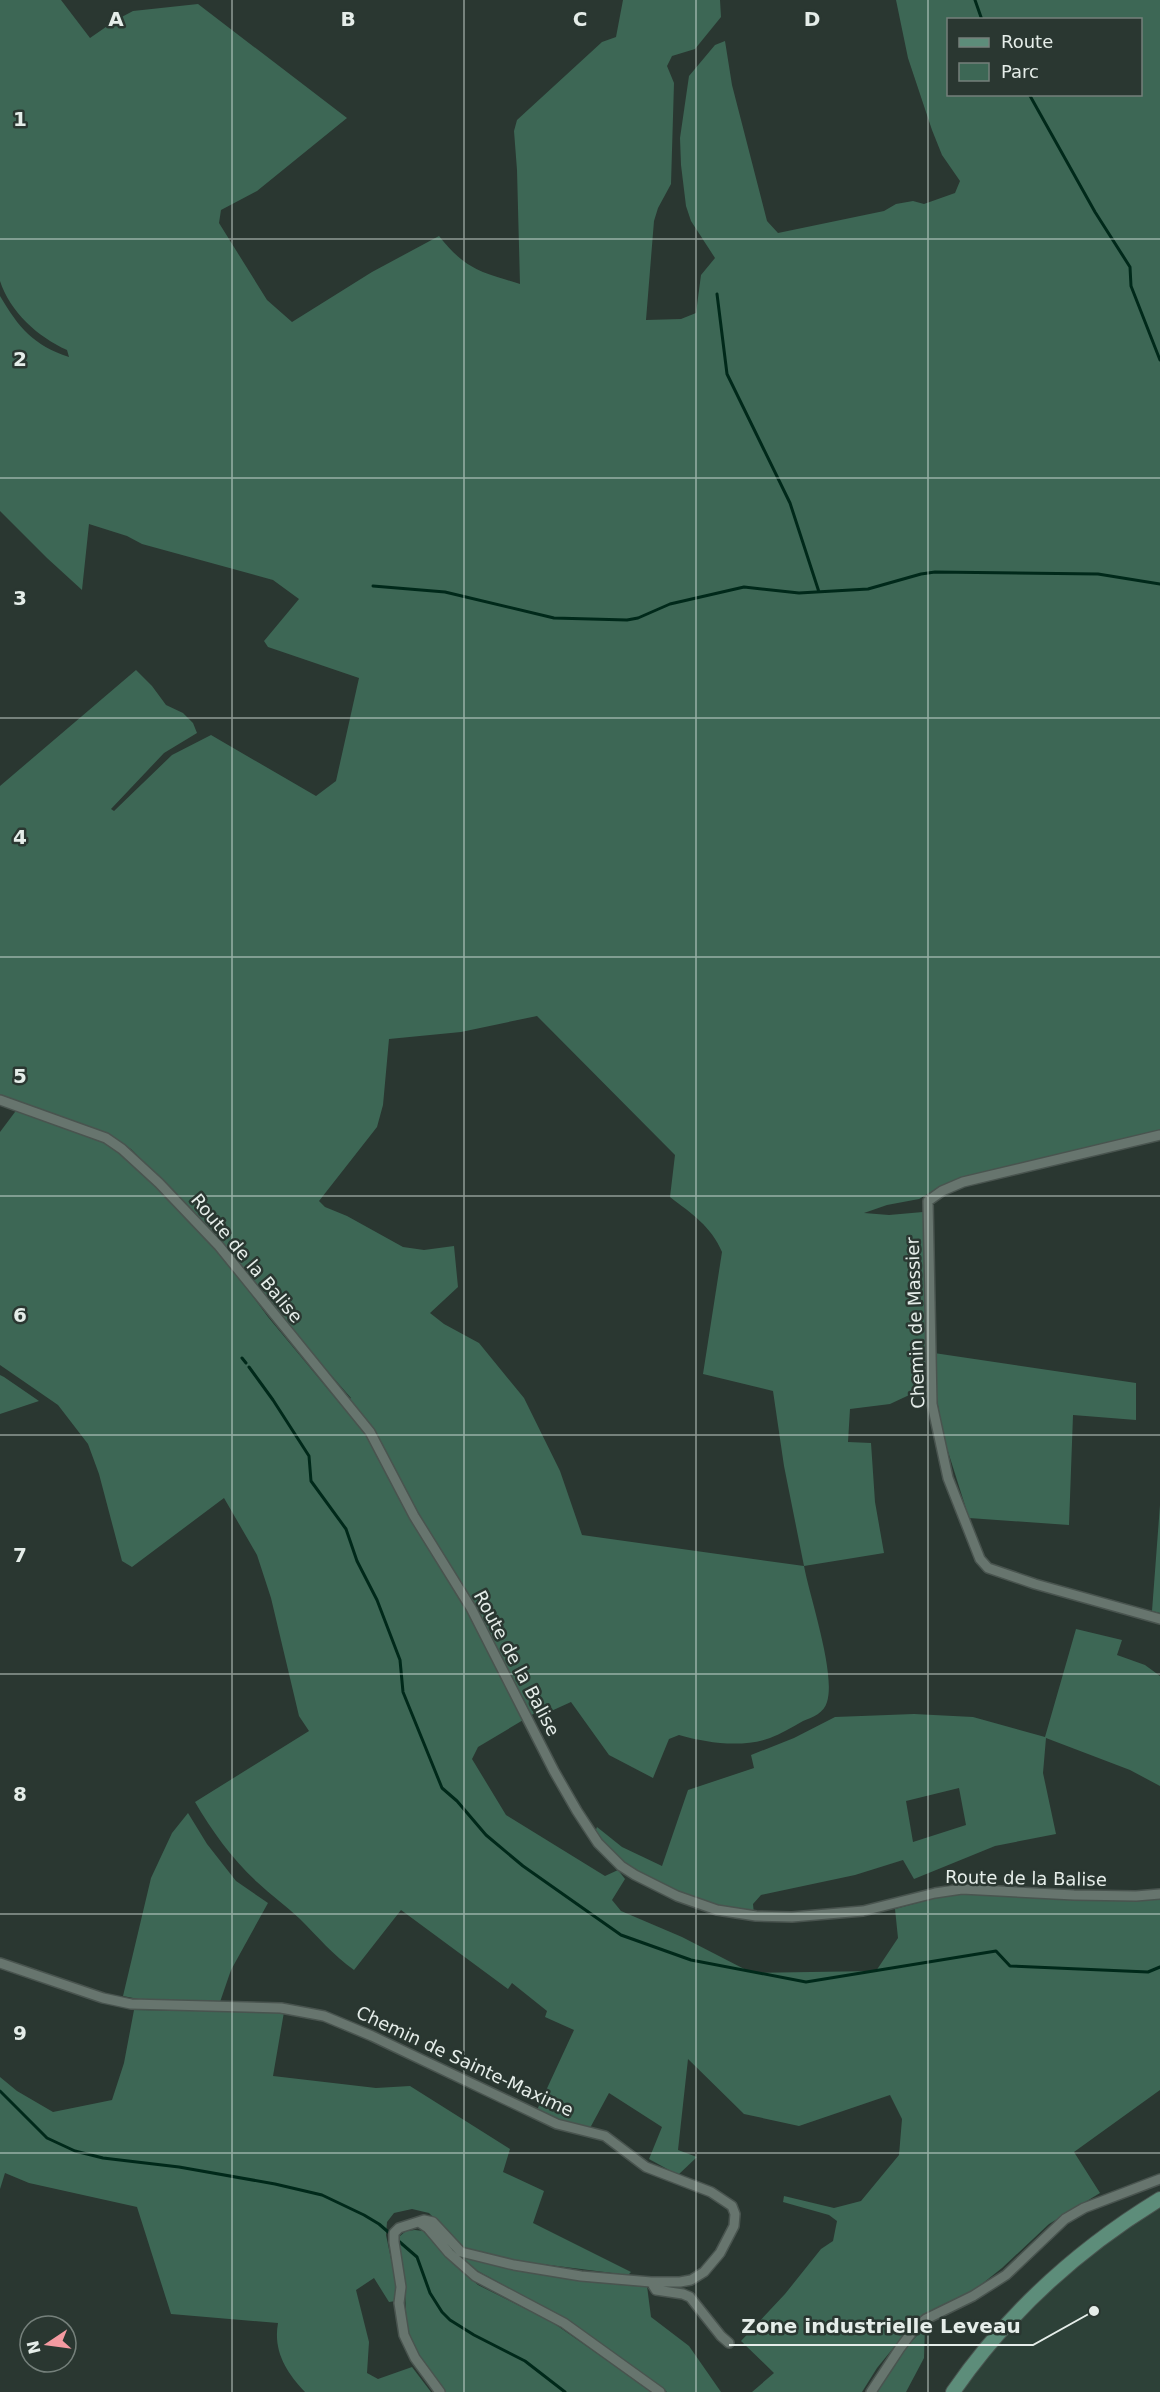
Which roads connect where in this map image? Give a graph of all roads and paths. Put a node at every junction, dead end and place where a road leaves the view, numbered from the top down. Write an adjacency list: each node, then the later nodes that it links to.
1 (0, 1100): 4 (street, Route de la Balise)
2 (1160, 1135): 3 (street, Chemin de Massier)
3 (1160, 1619)
4 (1160, 1894)
5 (0, 1963): 9 (street, Chemin de Sainte-Maxime)
6 (1160, 2179): 13 (street)
7 (1160, 2199): 14 (street)
8 (419, 2222): 9 (street, Chemin de Sainte-Maxime); 11 (street); 12 (street)
9 (651, 2283): 10 (street)
10 (729, 2343)
11 (440, 2392)
12 (660, 2392)
13 (871, 2392)
14 (953, 2392)

